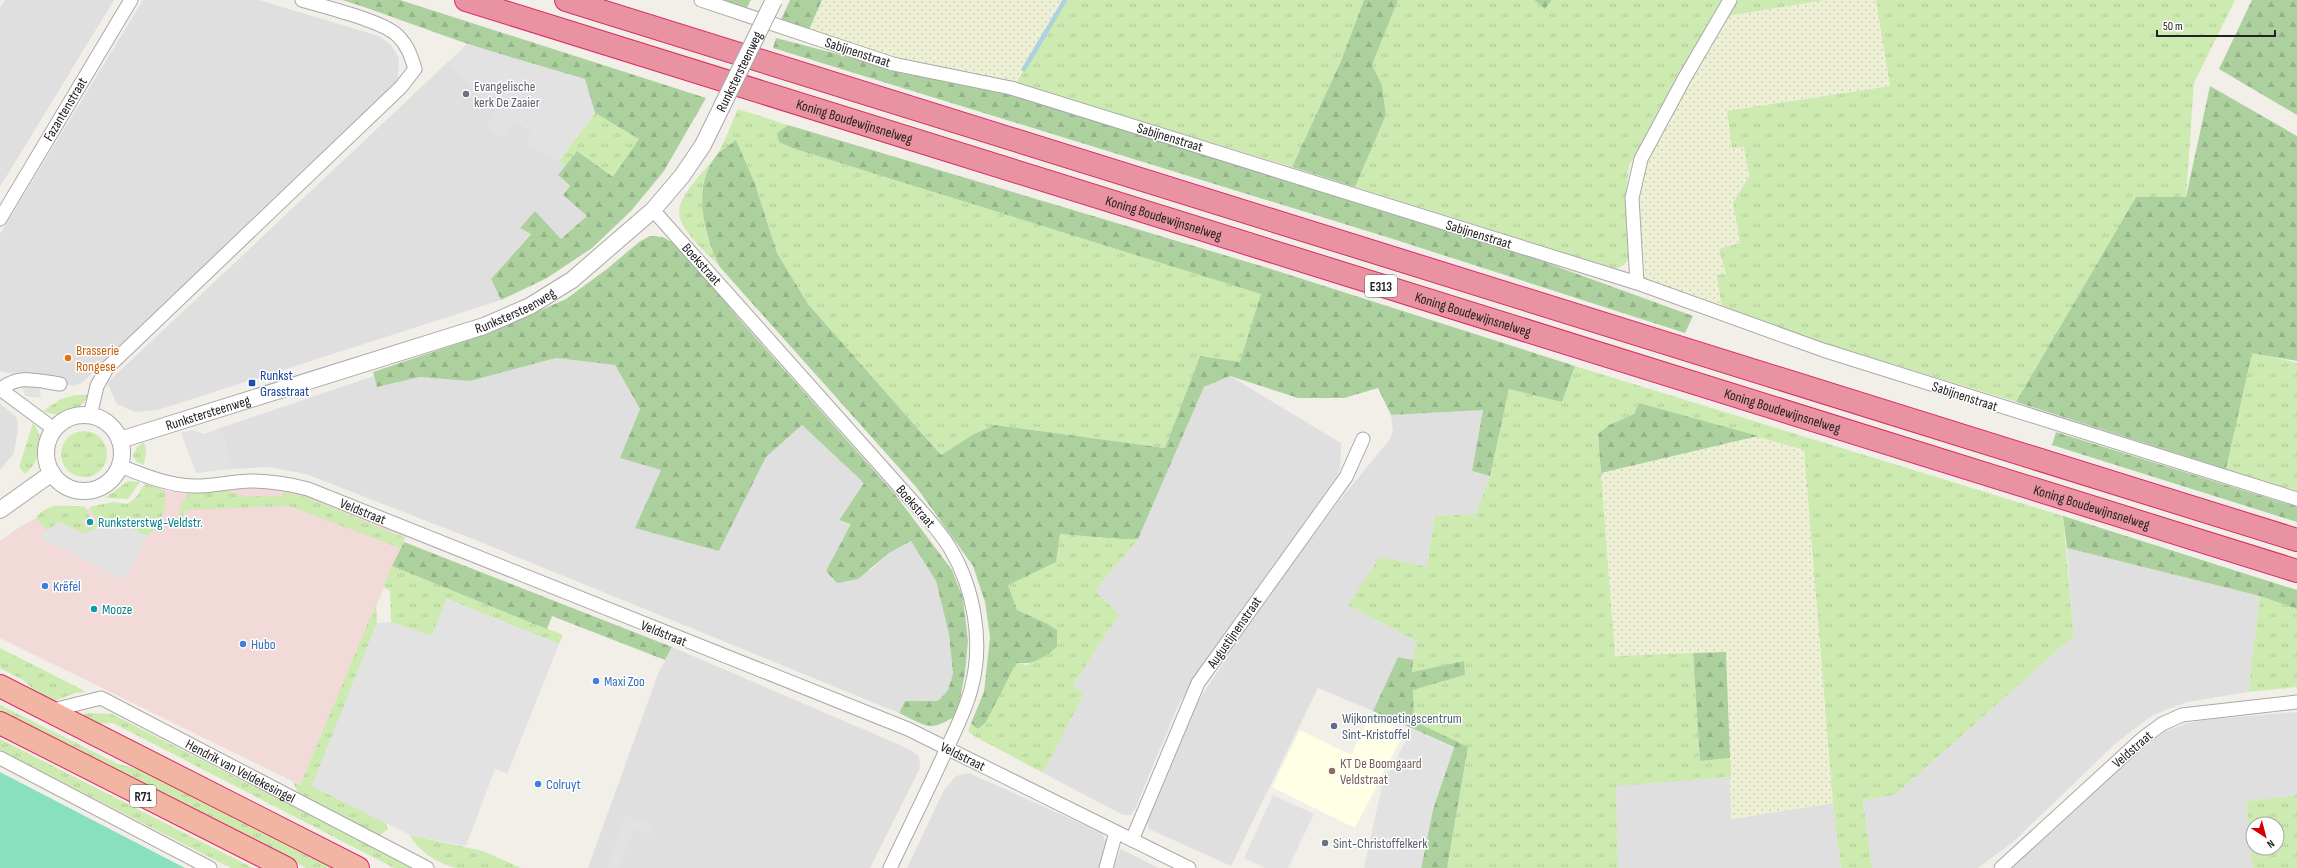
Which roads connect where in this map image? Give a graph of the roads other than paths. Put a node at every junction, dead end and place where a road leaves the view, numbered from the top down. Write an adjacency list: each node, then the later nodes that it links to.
1 (131, 0): 9 (street, Fazantenstraat)
2 (302, 0): 13 (street)
3 (466, 0): 22 (highway, Koning Boudewijnsnelweg / E313)
4 (566, 0): 21 (highway, Koning Boudewijnsnelweg / E313)
5 (701, 0): 10 (street, Sabijnenstraat)
6 (774, 0): 8 (street, Runkstersteenweg, bridge)
7 (1730, 0): 10 (street)
8 (653, 210): 16 (street, Runkstersteenweg); 27 (street, Boekstraat)
9 (0, 219)
10 (1637, 284): 19 (street, Sabijnenstraat)
11 (60, 384): 12 (street)
12 (0, 389): 14 (street)
13 (90, 416): 14 (street); 16 (street)
14 (54, 429): 18 (street)
15 (1363, 439): 30 (street, Augustijnenstraat)
16 (120, 440): 17 (street)
17 (120, 466): 18 (street); 27 (street, Veldstraat)
18 (52, 472): 20 (street)
19 (2297, 499)
20 (0, 510)
21 (2297, 540)
22 (2297, 571)
23 (0, 686): 25 (highway, R71)
24 (2297, 702): 38 (street, Veldstraat)
25 (50, 711): 33 (highway, R71); 34 (street, Hendrik van Veldekesingel)
26 (0, 724): 32 (highway, R71)
27 (947, 748): 29 (street, Veldstraat); 35 (street, Boekstraat)
28 (0, 758): 31 (street)
29 (1116, 832): 30 (street, Veldstraat); 36 (street)
30 (1132, 840): 37 (street, Veldstraat)
31 (210, 868)
32 (286, 868)
33 (358, 868)
34 (427, 868)
35 (890, 868)
36 (1106, 868)
37 (1189, 868)
38 (2001, 868)

